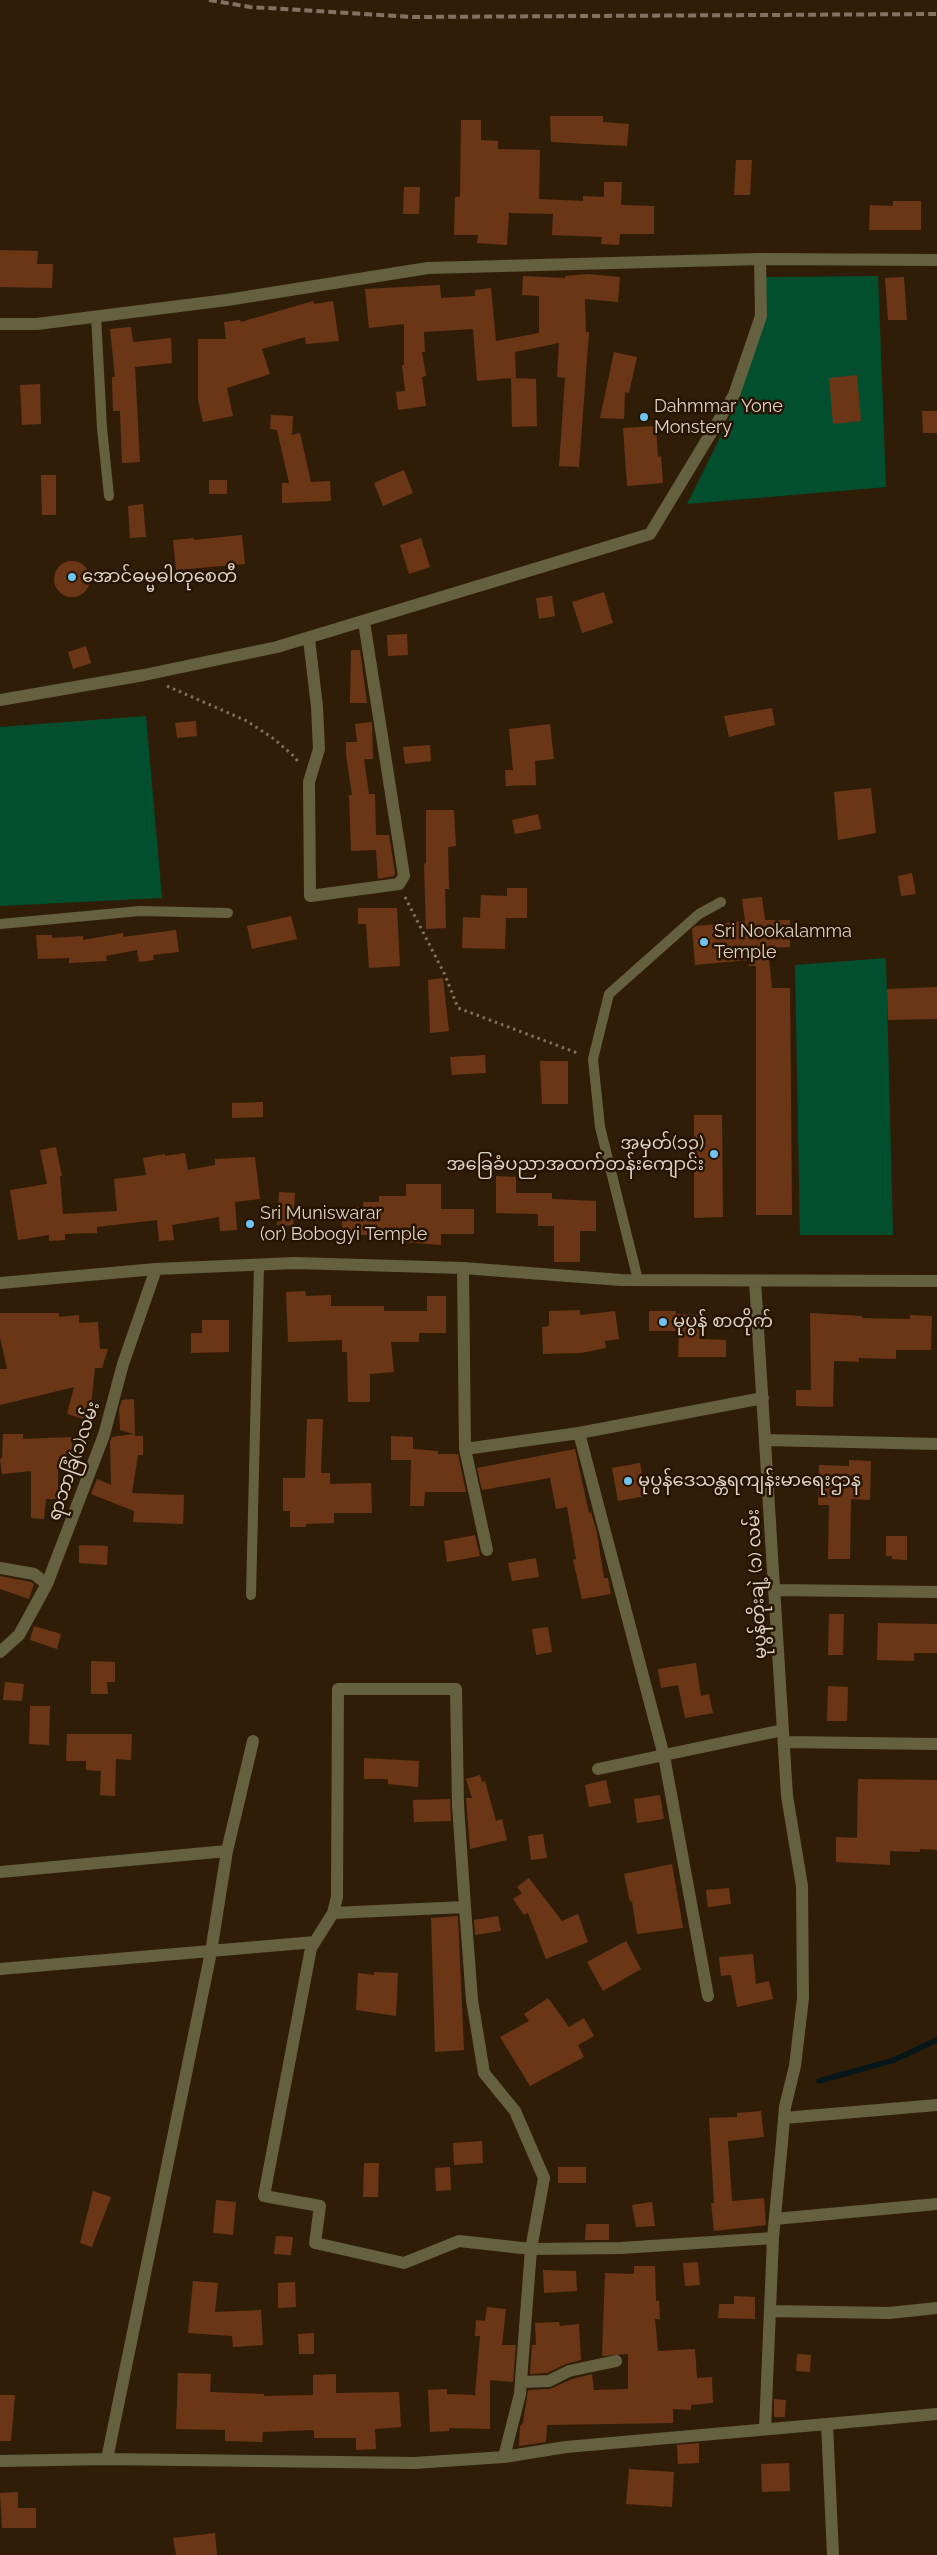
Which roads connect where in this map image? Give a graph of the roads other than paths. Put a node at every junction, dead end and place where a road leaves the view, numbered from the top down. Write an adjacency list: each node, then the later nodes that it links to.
1 (760, 259): 2 (street); 3 (street); 6 (street)
2 (937, 260)
3 (96, 316): 4 (street); 5 (lane)
4 (0, 324)
5 (109, 496)
6 (364, 622): 7 (street); 7 (street)
7 (309, 639): 8 (street)
8 (0, 700)
9 (721, 902): 15 (lane)
10 (228, 913): 11 (lane)
11 (0, 924)
12 (259, 1265): 13 (street); 14 (street); 29 (lane)
13 (464, 1268): 15 (street); 23 (street)
14 (156, 1269): 18 (street); 26 (street, ရာဘာခြံ(၁)လမ်း)
15 (638, 1280): 16 (street)
16 (755, 1281): 17 (street); 19 (street, မုပွန်တိုးချဲ့ (၁) လမ်း)
17 (937, 1281)
18 (0, 1283)
19 (763, 1398): 20 (street); 21 (street, မုပွန်တိုးချဲ့ (၁) လမ်း)
20 (579, 1433): 23 (street); 34 (street)
21 (766, 1440): 22 (street); 27 (street, မုပွန်တိုးချဲ့ (၁) လမ်း)
22 (937, 1444)
23 (465, 1449): 24 (street)
24 (487, 1550)
25 (0, 1568): 26 (street)
26 (48, 1584): 30 (street, ရာဘာခြံ(၁)လမ်း)
27 (776, 1590): 28 (street); 31 (street, မုပွန်တိုးချဲ့ (၁) လမ်း)
28 (937, 1592)
29 (251, 1595)
30 (0, 1652)
31 (784, 1736): 33 (street); 34 (street); 45 (street, မုပွန်တိုးချဲ့ (၁) လမ်း)
32 (253, 1741): 36 (street)
33 (937, 1744)
34 (664, 1756): 35 (street); 43 (street)
35 (598, 1769)
36 (227, 1851): 37 (street); 41 (street)
37 (0, 1872)
38 (465, 1907): 39 (street); 39 (street); 49 (street)
39 (333, 1914): 40 (street)
40 (315, 1942): 41 (street); 49 (street)
41 (211, 1952): 42 (street); 58 (street)
42 (0, 1969)
43 (708, 1996)
44 (937, 2105): 45 (street)
45 (784, 2118): 47 (street, မုပွန်တိုးချဲ့ (၁) လမ်း)
46 (937, 2204): 47 (street)
47 (775, 2219): 48 (street, မုပွန်တိုးချဲ့ (၁) လမ်း)
48 (773, 2238): 49 (street); 51 (street, မုပွန်တိုးချဲ့ (၁) လမ်း)
49 (531, 2249): 53 (street)
50 (937, 2308): 51 (street)
51 (770, 2311): 56 (street, မုပွန်တိုးချဲ့ (၁) လမ်း)
52 (616, 2360): 53 (street)
53 (521, 2382): 57 (street)
54 (937, 2414): 55 (street)
55 (827, 2424): 56 (street); 60 (street)
56 (765, 2429): 57 (street)
57 (504, 2457): 58 (street)
58 (107, 2459): 59 (street)
59 (0, 2461)
60 (833, 2555)

